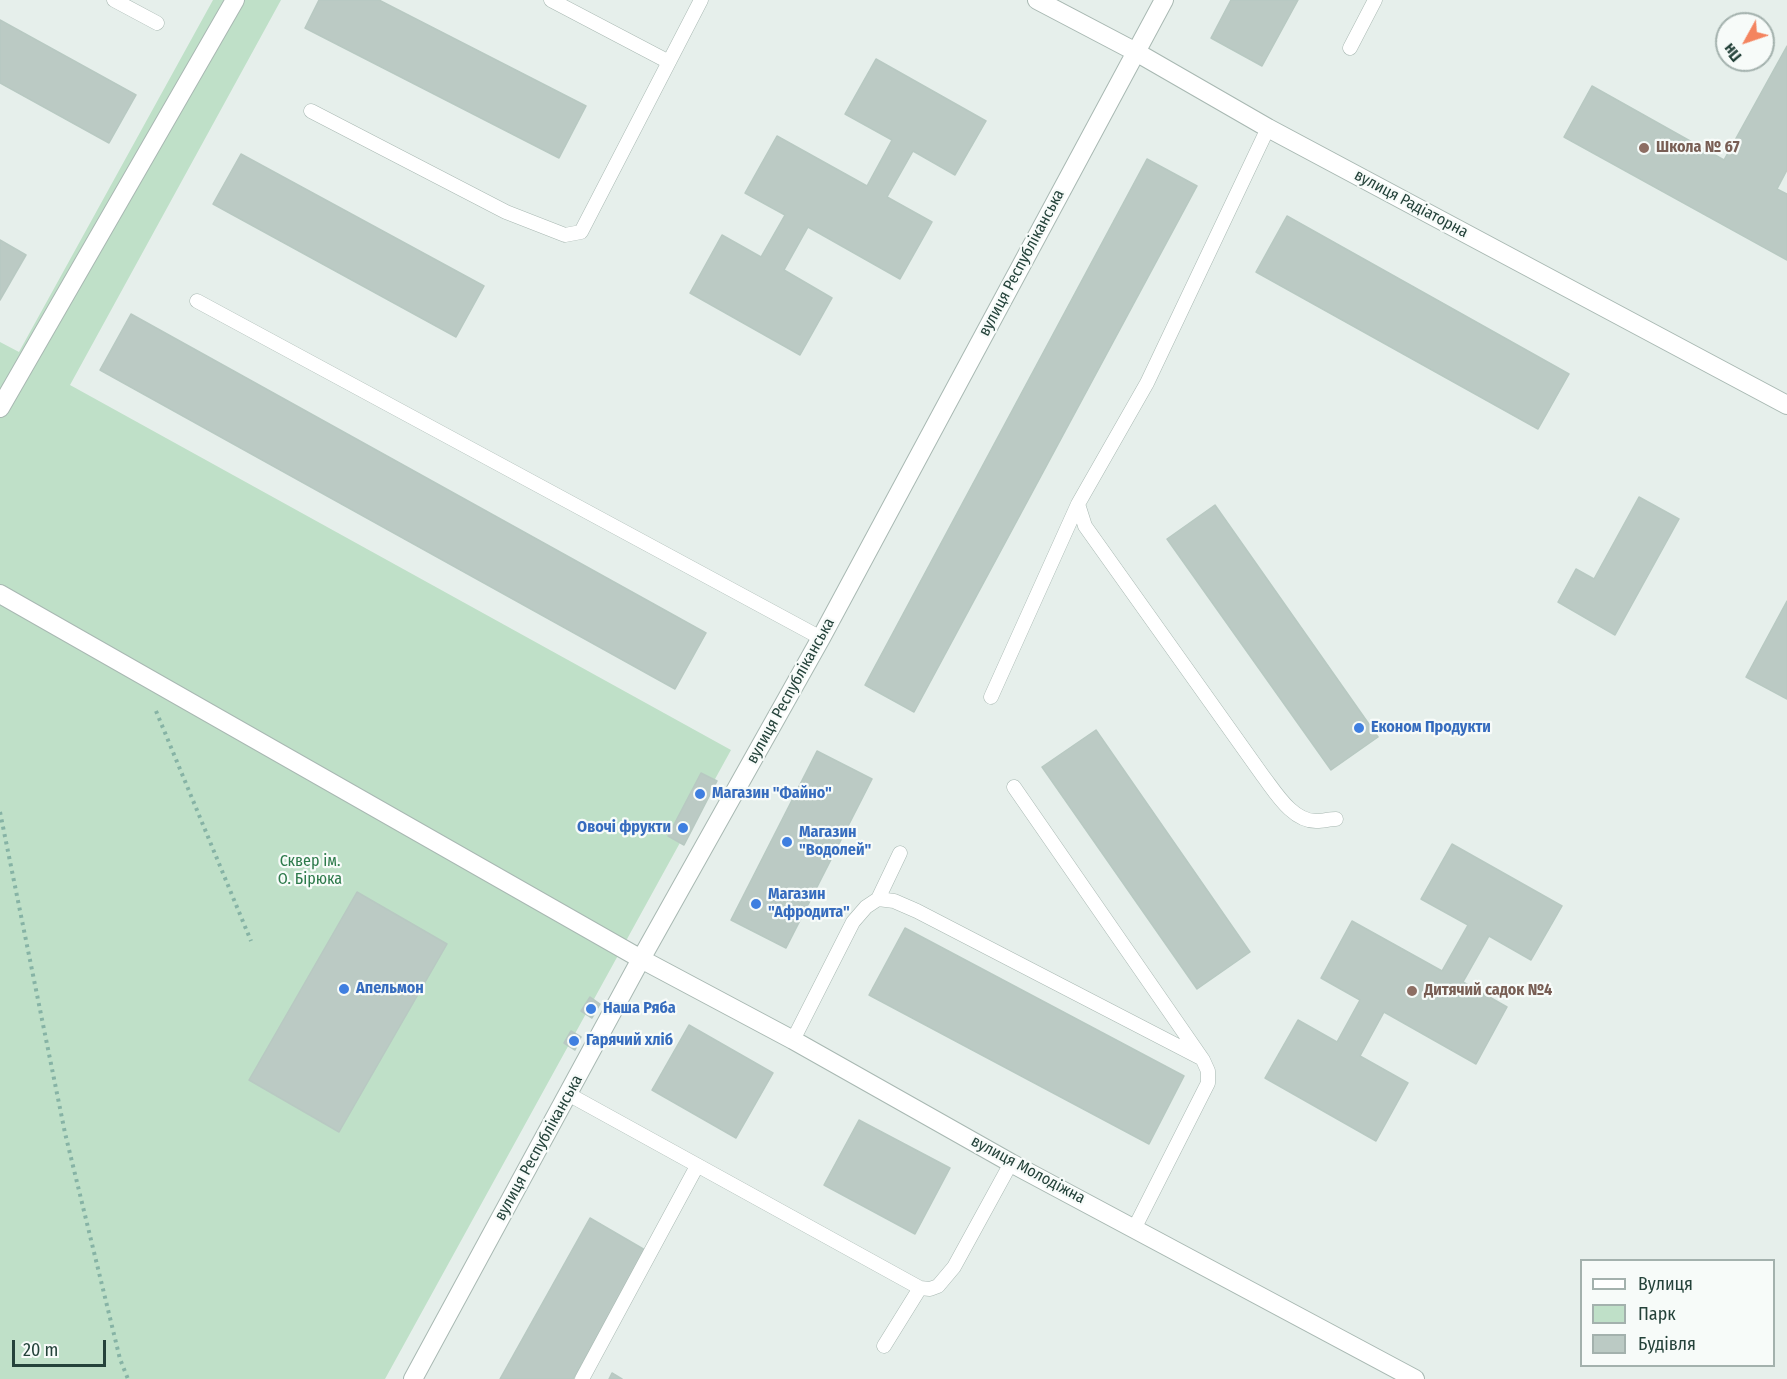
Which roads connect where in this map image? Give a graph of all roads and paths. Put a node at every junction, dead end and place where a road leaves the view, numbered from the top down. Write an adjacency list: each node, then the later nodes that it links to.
1 (114, 0): 8 (lane)
2 (235, 0): 16 (street)
3 (551, 0): 11 (lane)
4 (700, 0): 11 (lane)
5 (1037, 0): 10 (street, вулиця Радіаторна)
6 (1164, 0): 10 (street, вулиця Республіканська)
7 (1375, 0): 9 (lane)
8 (157, 23)
9 (1350, 48)
10 (1136, 52): 13 (street, вулиця Радіаторна); 19 (street, вулиця Республіканська)
11 (669, 62): 12 (lane)
12 (311, 111)
13 (1268, 128): 15 (street, вулиця Радіаторна); 17 (lane)
14 (197, 302): 19 (lane)
15 (1787, 405)
16 (0, 408)
17 (1078, 504): 21 (lane); 24 (lane)
18 (0, 594): 20 (street, вулиця Молодіжна)
19 (821, 638): 28 (street, вулиця Республіканська)
20 (140, 674): 27 (path); 28 (street, вулиця Молодіжна)
21 (991, 697)
22 (1014, 787): 30 (lane)
23 (0, 812): 37 (path)
24 (1336, 819)
25 (900, 853): 26 (lane)
26 (878, 899): 29 (lane); 30 (lane)
27 (251, 941)
28 (641, 959): 29 (street, вулиця Молодіжна); 31 (street, вулиця Республіканська)
29 (793, 1040): 32 (street, вулиця Молодіжна)
30 (1203, 1059): 34 (lane)
31 (568, 1094): 33 (lane); 38 (street, вулиця Республіканська)
32 (1011, 1162): 34 (street, вулиця Молодіжна); 35 (lane)
33 (697, 1166): 35 (lane); 39 (lane)
34 (1135, 1227): 40 (street, вулиця Молодіжна)
35 (920, 1288): 36 (lane)
36 (884, 1346)
37 (128, 1379)
38 (413, 1379)
39 (582, 1379)
40 (1415, 1379)

